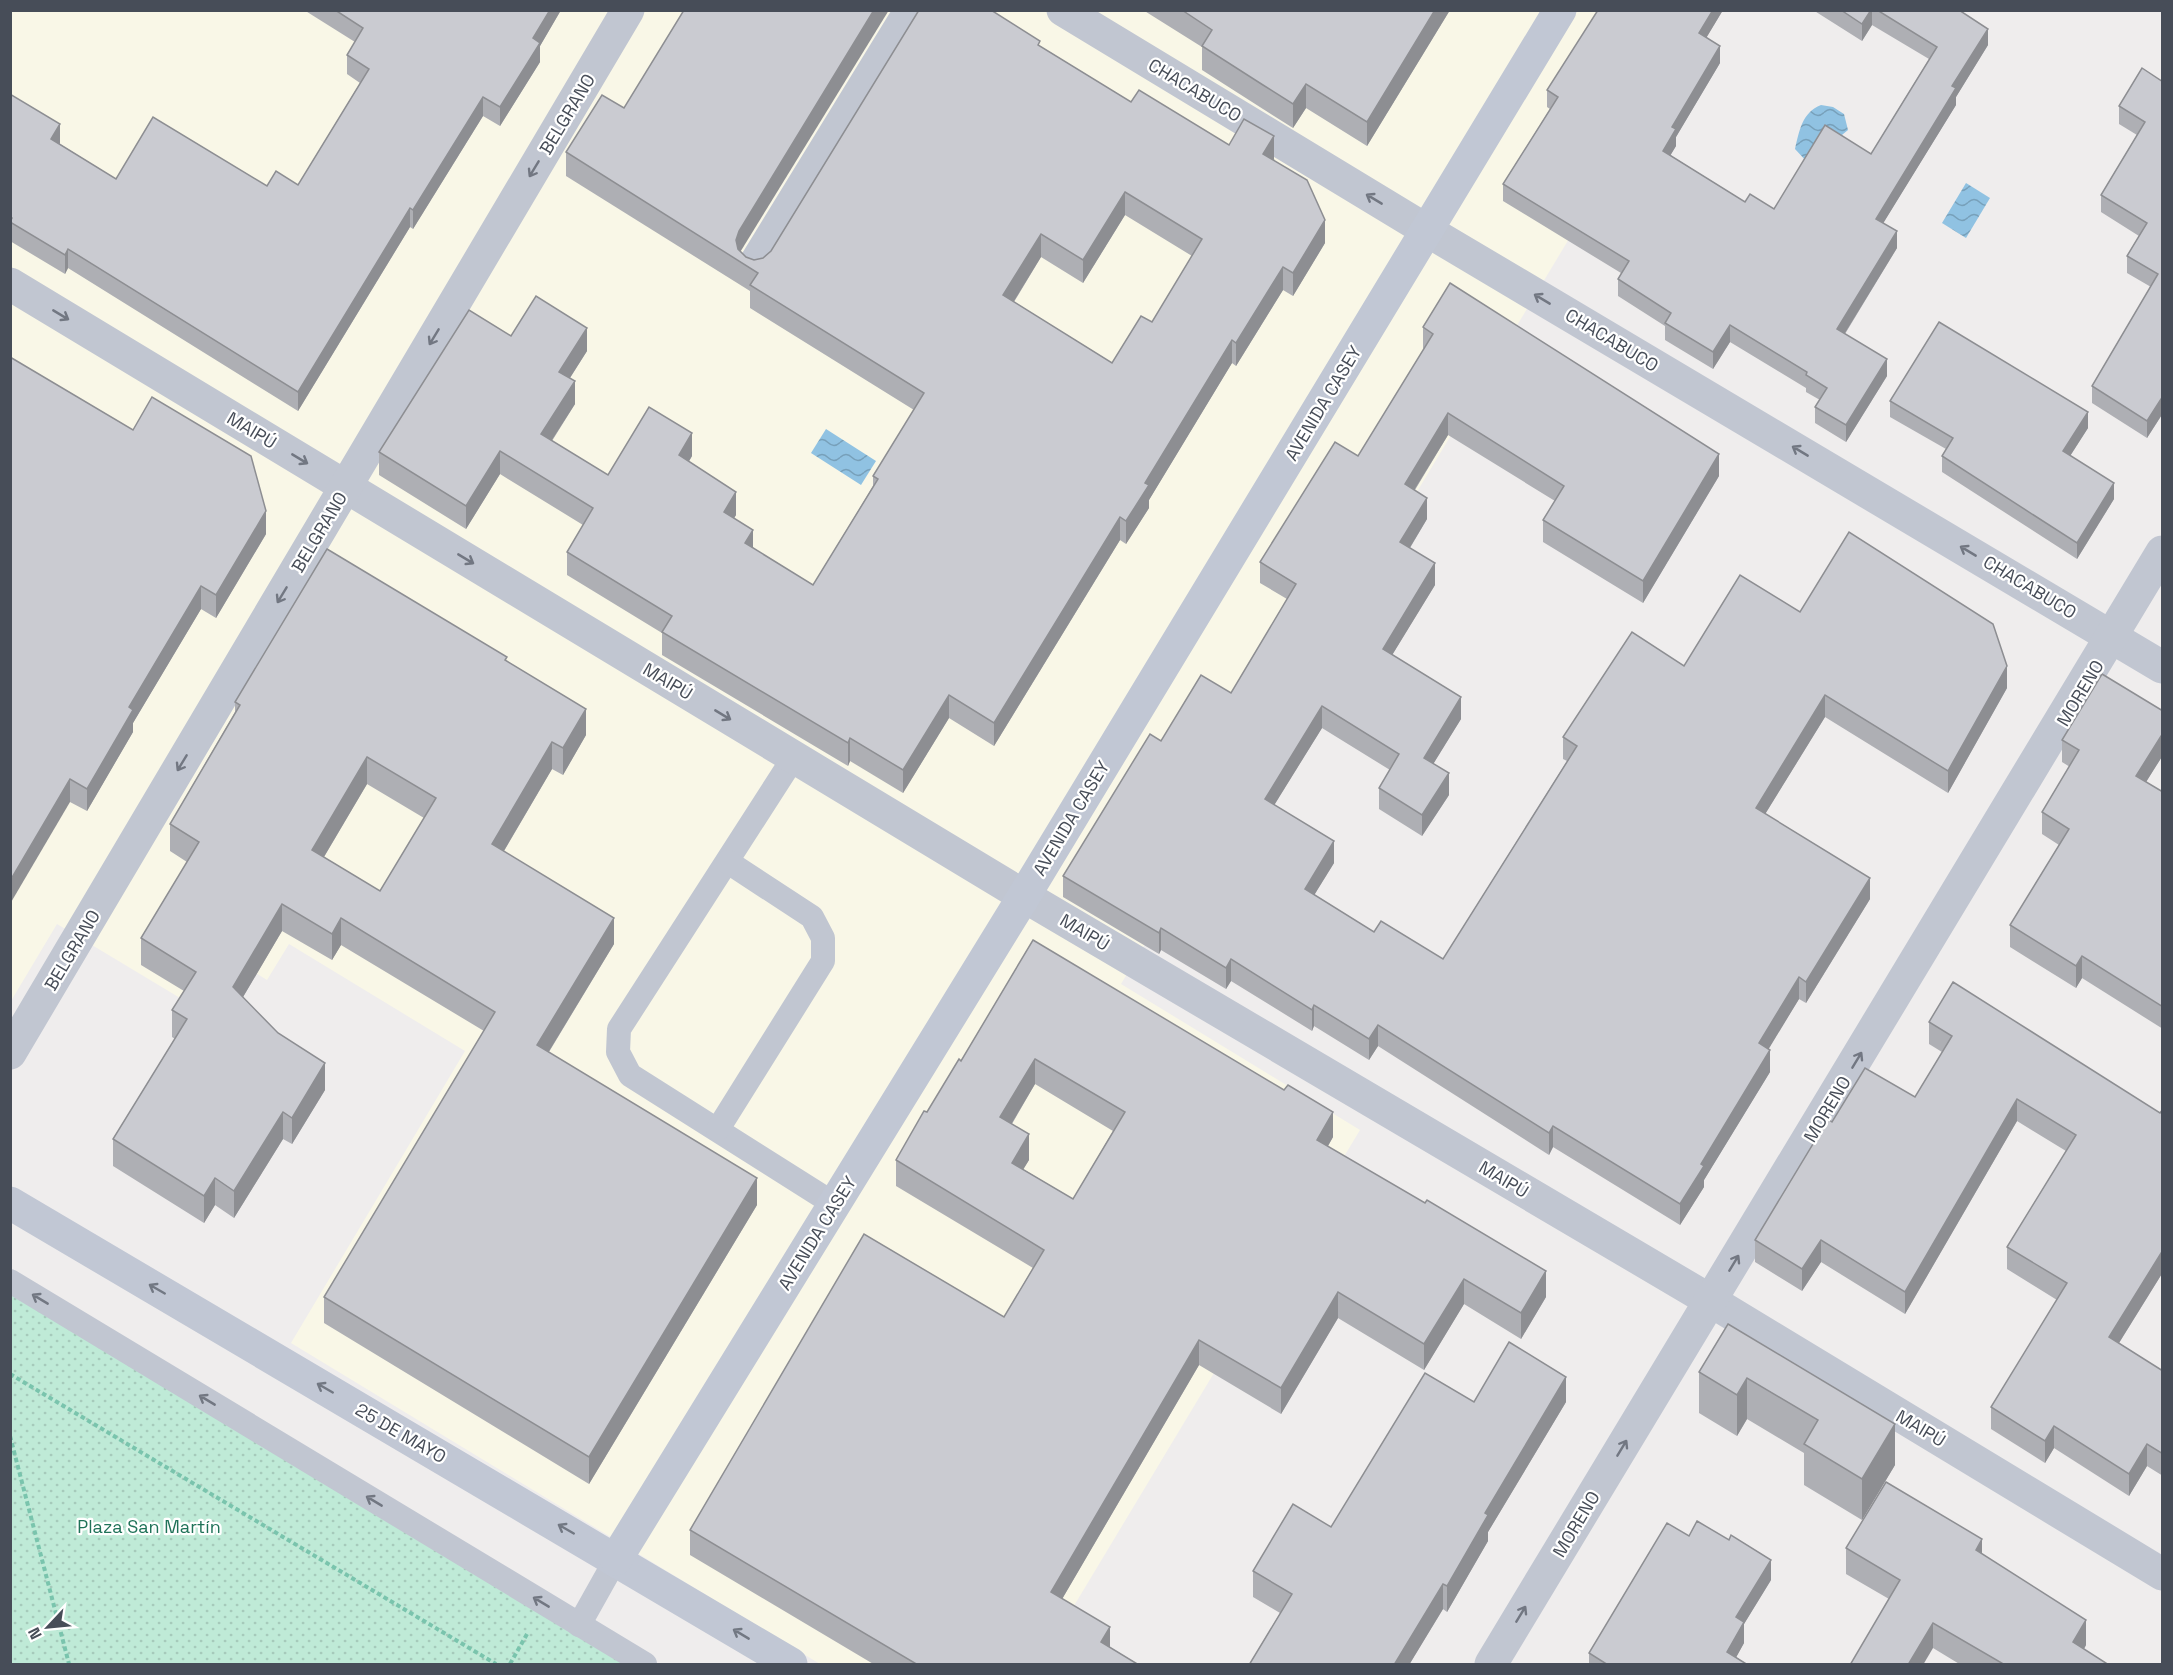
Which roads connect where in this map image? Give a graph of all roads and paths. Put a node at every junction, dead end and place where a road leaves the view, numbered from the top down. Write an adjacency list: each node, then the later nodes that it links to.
1 (628, 10): 8 (street, BELGRANO, one-way to 8)
2 (911, 10): 6 (street)
3 (1063, 10): 5 (street, CHACABUCO, one-way to 3)
4 (1560, 10): 5 (main road, AVENIDA CASEY)
5 (1428, 231): 10 (street, CHACABUCO, one-way to 5); 14 (main road, AVENIDA CASEY)
6 (755, 264)
7 (10, 284): 8 (street, MAIPÚ, one-way to 8)
8 (346, 487): 12 (street, MAIPÚ, one-way to 12); 15 (street, BELGRANO, one-way to 15)
9 (2163, 552): 10 (street, MORENO)
10 (2114, 637): 11 (street, CHACABUCO); 20 (street, MORENO, one-way to 10)
11 (2163, 666)
12 (794, 757): 13 (lane); 14 (street, MAIPÚ)
13 (728, 862): 16 (lane); 16 (lane)
14 (1024, 896): 18 (main road, AVENIDA CASEY); 20 (street, MAIPÚ)
15 (10, 1053)
16 (718, 1129): 18 (lane)
17 (10, 1203): 23 (main road, 25 DE MAYO, one-way to 17)
18 (834, 1204): 23 (main road, AVENIDA CASEY)
19 (10, 1281): 25 (lane, one-way to 19)
20 (1711, 1301): 24 (street, MAIPÚ); 30 (street, MORENO, one-way to 20)
21 (10, 1374): 27 (path)
22 (10, 1436): 26 (path)
23 (616, 1559): 25 (lane, AVENIDA CASEY); 29 (main road, 25 DE MAYO, one-way to 23)
24 (2163, 1574)
25 (579, 1625): 28 (lane)
26 (69, 1665)
27 (496, 1665)
28 (645, 1665)
29 (791, 1665)
30 (1491, 1665)

